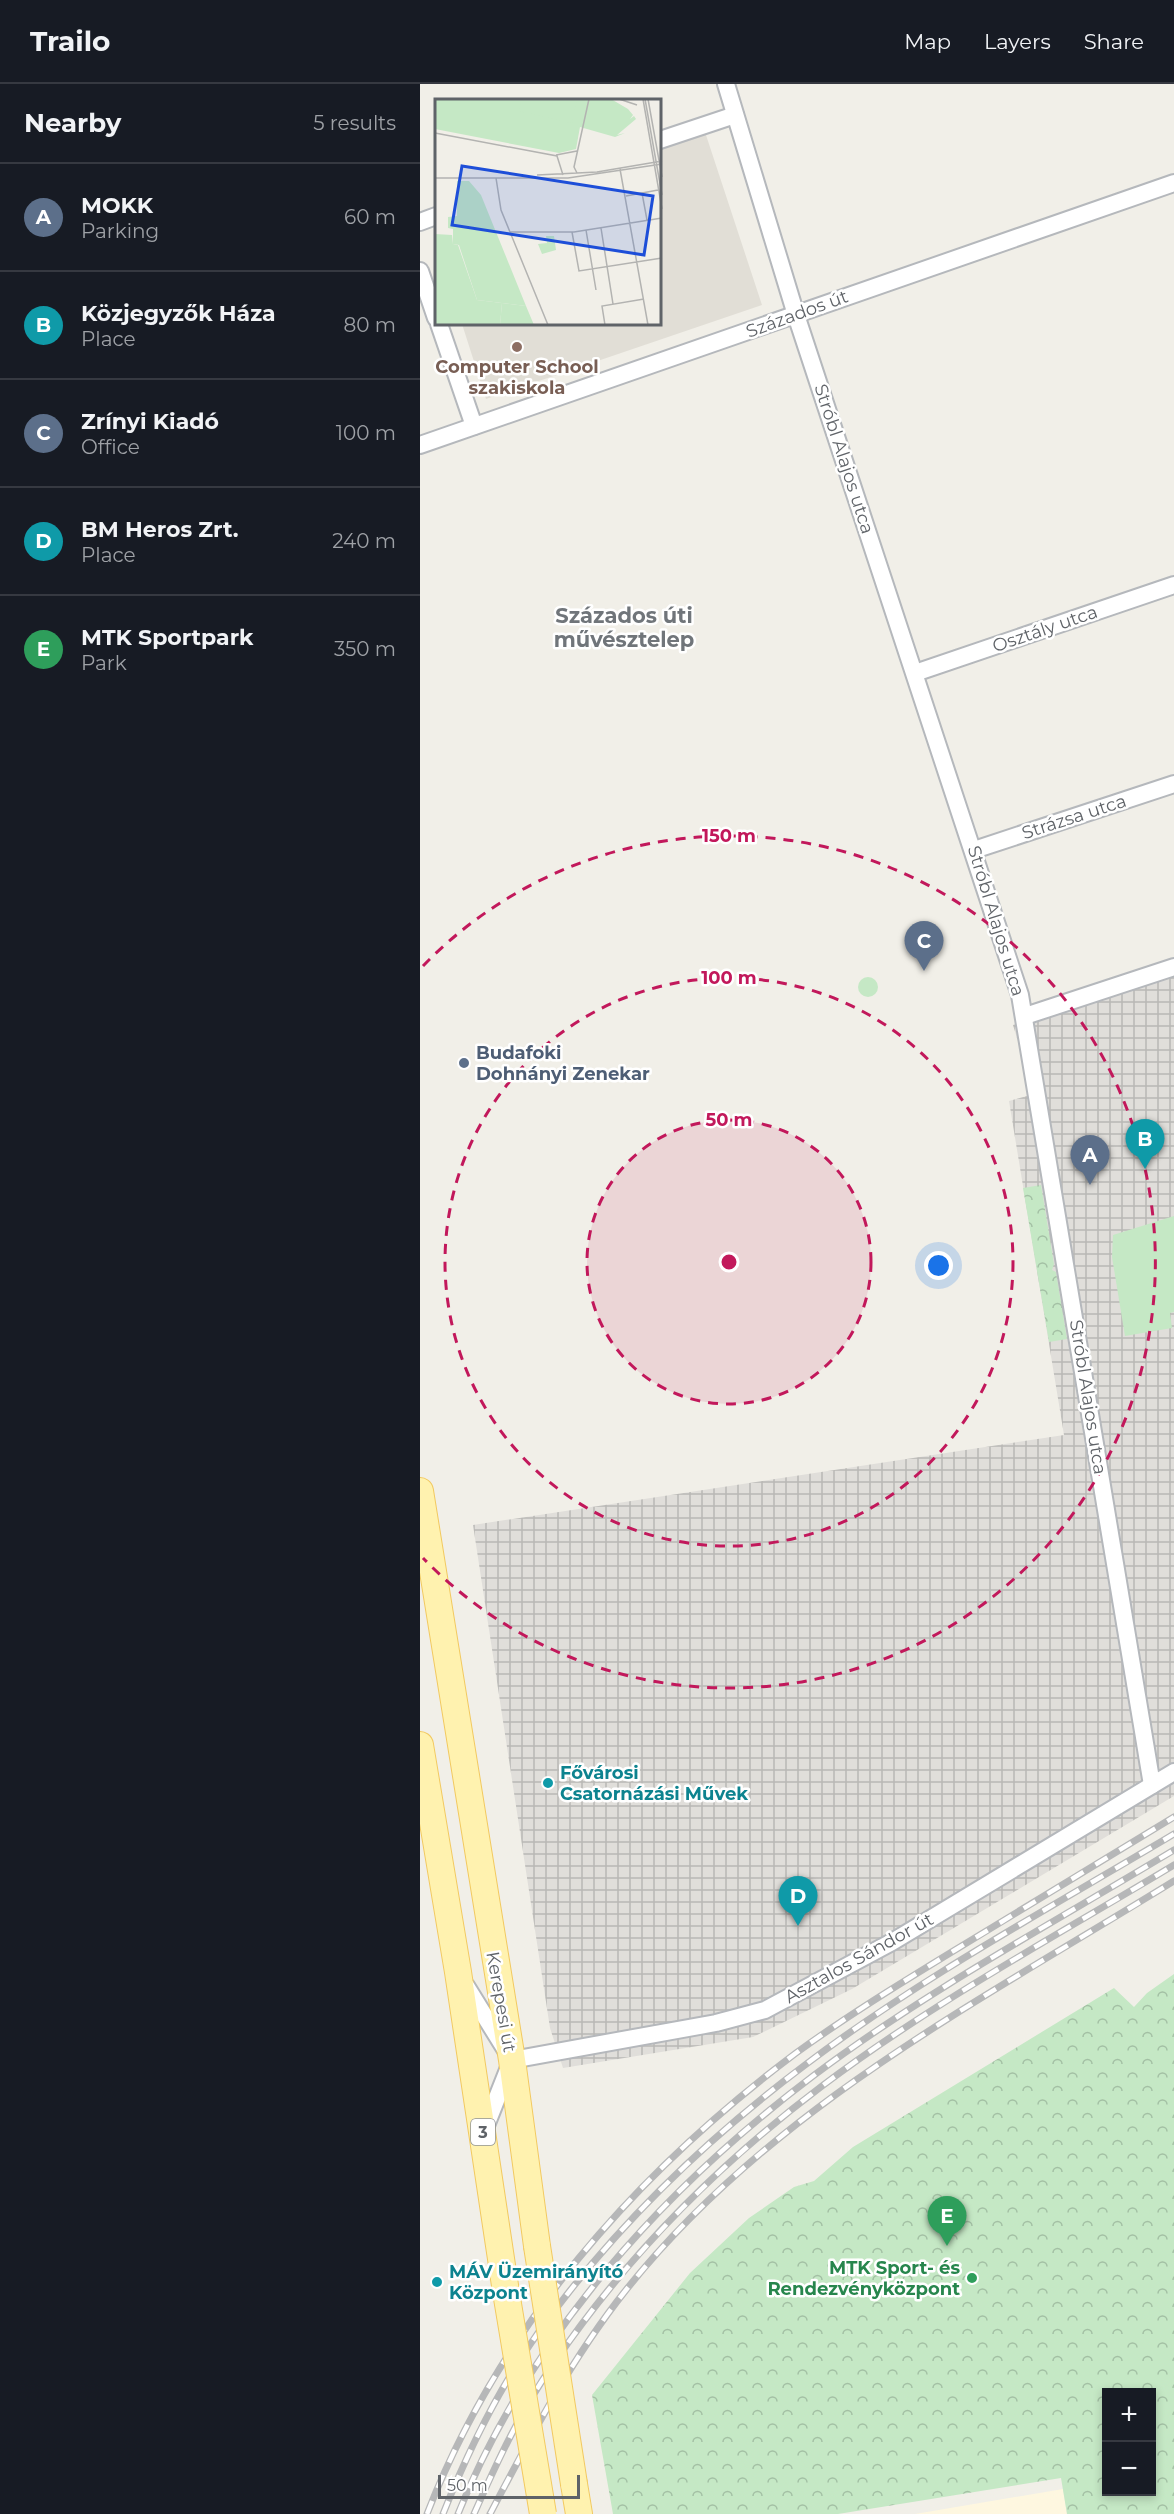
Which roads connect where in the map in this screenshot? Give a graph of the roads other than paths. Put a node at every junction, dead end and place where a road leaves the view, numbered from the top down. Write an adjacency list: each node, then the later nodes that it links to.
1 (726, 84): 2 (street, Stróbl Alajos utca)
2 (735, 115): 3 (street); 9 (street, Stróbl Alajos utca)
3 (662, 139)
4 (1174, 183): 9 (street, Százados út)
5 (435, 216): 6 (street)
6 (420, 222)
7 (420, 270): 8 (street)
8 (435, 315)
9 (796, 315): 11 (street, Százados út); 14 (street, Stróbl Alajos utca)
10 (440, 326): 11 (street)
11 (474, 426): 12 (street, Százados út)
12 (420, 445)
13 (1174, 585): 14 (street, Osztály utca)
14 (915, 674): 16 (street, Stróbl Alajos utca)
15 (1174, 784): 16 (street, Strázsa utca)
16 (974, 850): 18 (street, Stróbl Alajos utca)
17 (1174, 967): 18 (street)
18 (1025, 1016): 22 (street, Stróbl Alajos utca)
19 (420, 1491): 24 (main road, Kerepesi út / 3)
20 (420, 1745): 23 (main road, Kerepesi út / 3)
21 (1174, 1772): 22 (street, Asztalos Sándor út)
22 (1152, 1785): 24 (street, Asztalos Sándor út)
23 (458, 1972): 24 (street); 25 (main road, Kerepesi út / 3)
24 (512, 2060): 25 (street); 27 (main road, Kerepesi út / 3, bridge)
25 (484, 2133): 26 (main road, Kerepesi út / 3, bridge)
26 (543, 2514)
27 (579, 2514)

